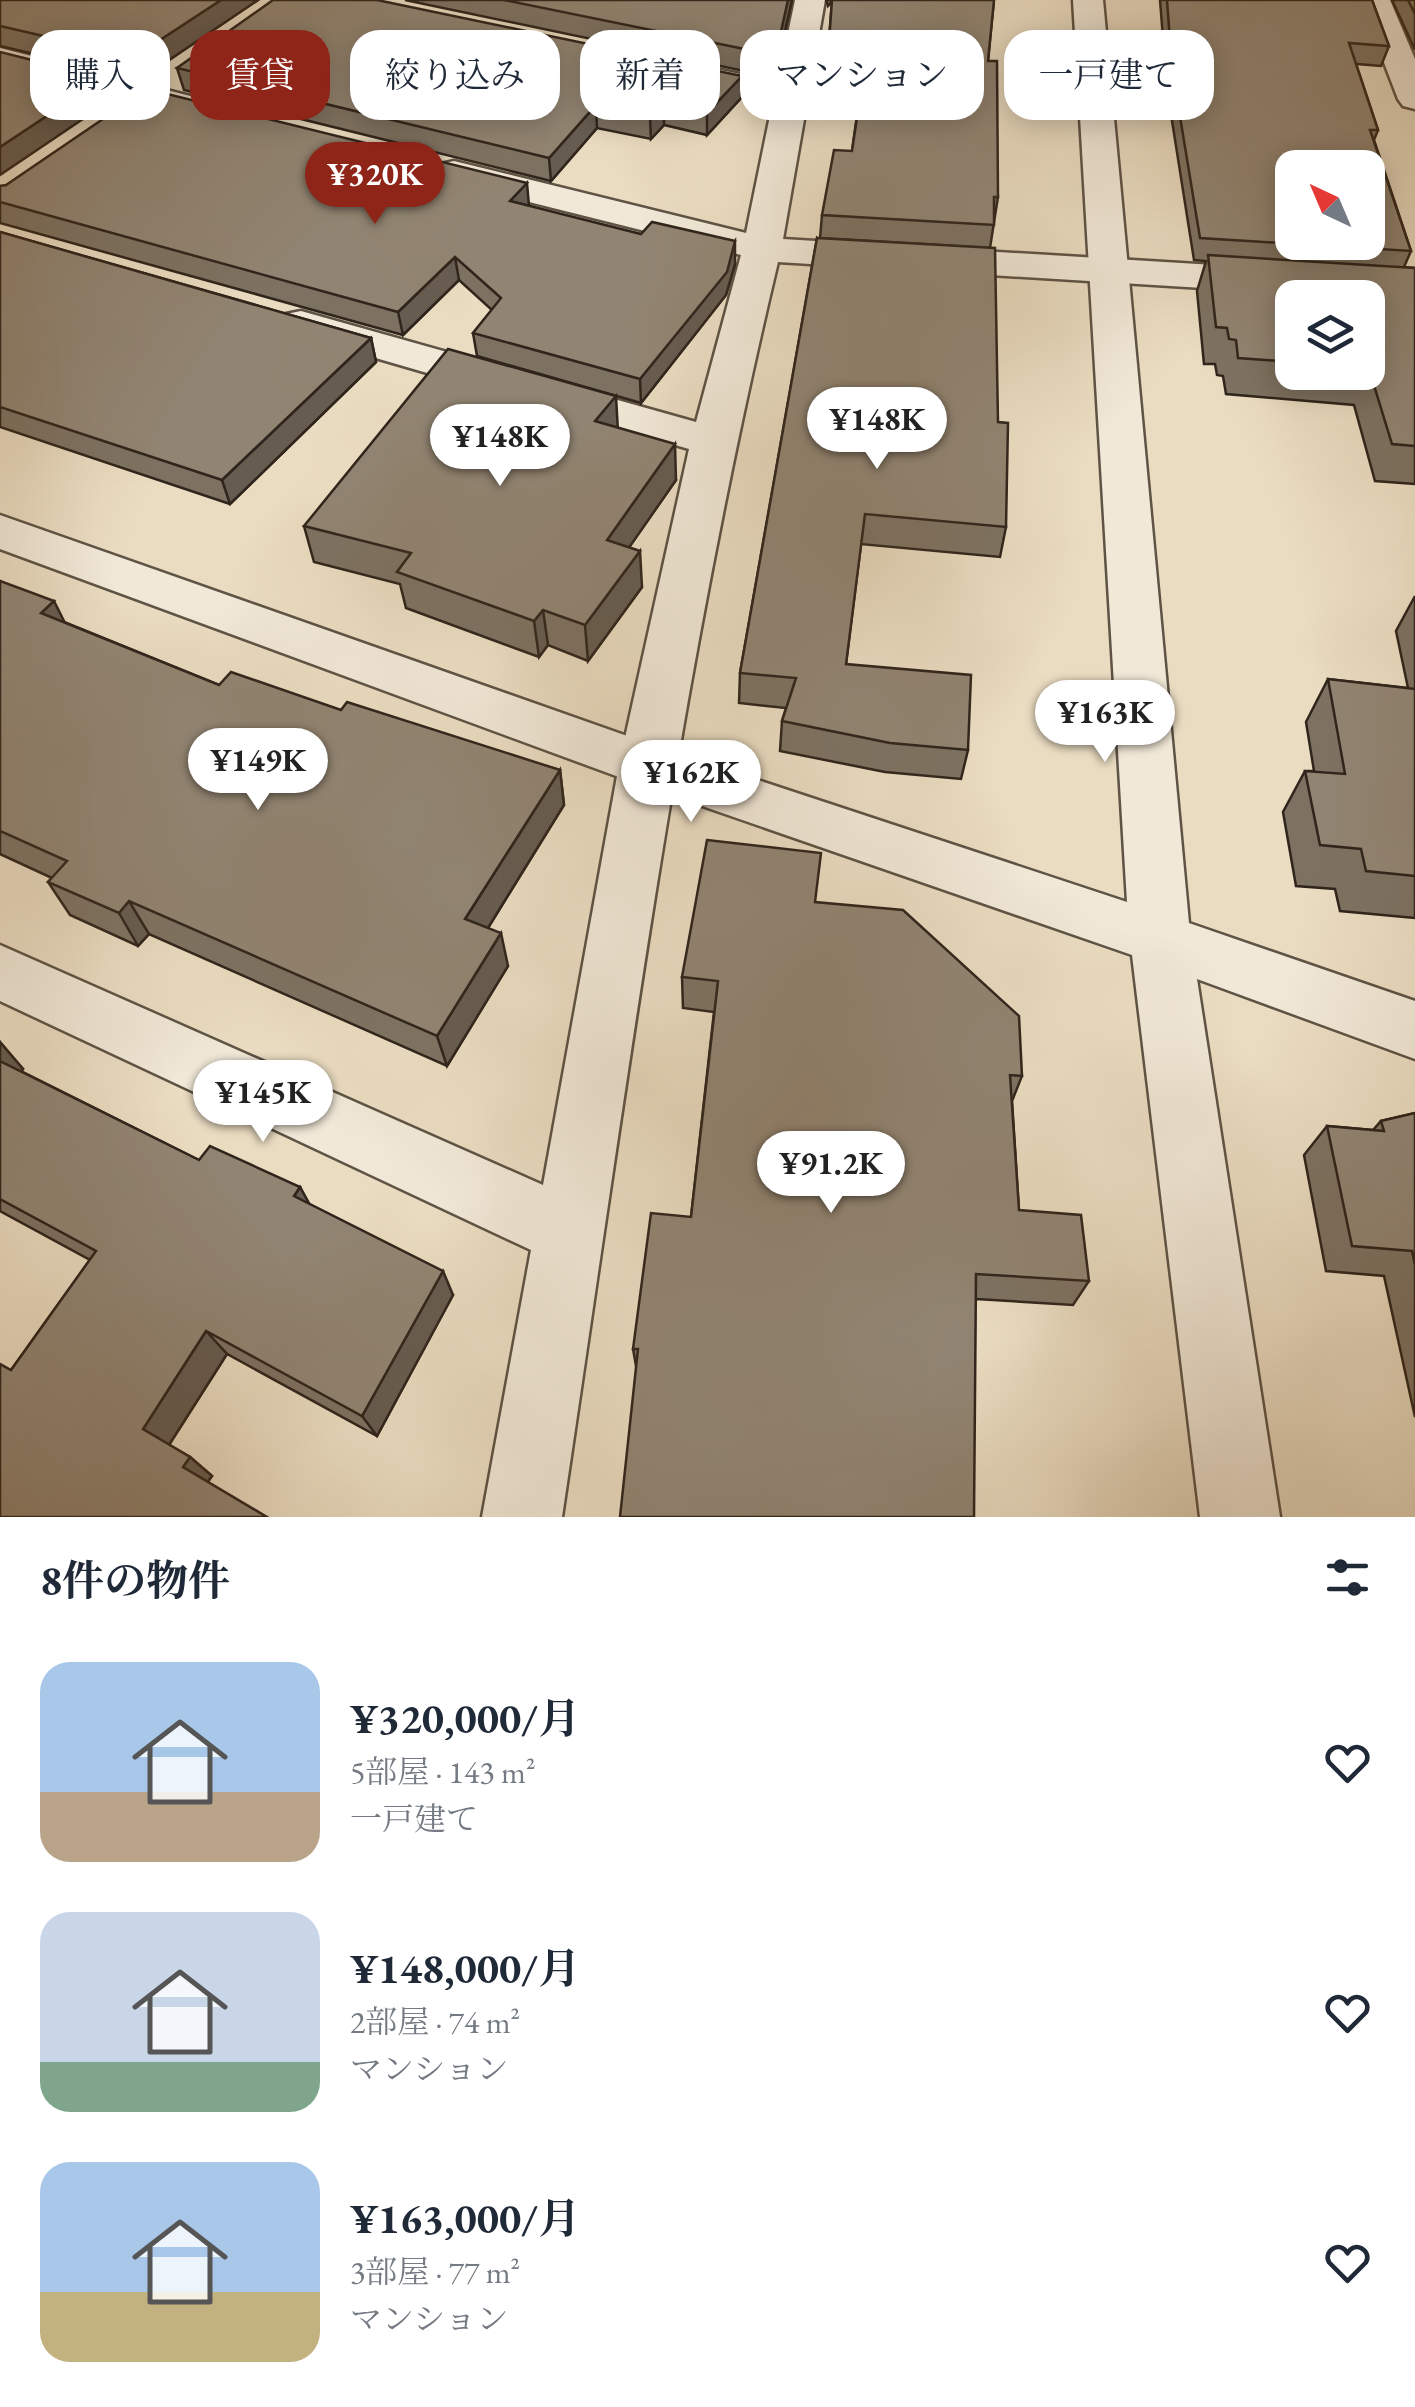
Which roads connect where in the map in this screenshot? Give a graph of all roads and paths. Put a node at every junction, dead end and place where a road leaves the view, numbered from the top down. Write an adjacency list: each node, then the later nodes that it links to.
1 (810, 0): 4 (street)
2 (1088, 0): 13 (street)
3 (1375, 0): 7 (street)
4 (804, 30)
5 (0, 58): 6 (street)
6 (30, 63)
7 (1415, 100)
8 (113, 120): 10 (street)
9 (787, 120): 12 (street)
10 (104, 126)
11 (417, 163): 12 (street)
12 (762, 249): 13 (street); 16 (street)
13 (1111, 272): 14 (street); 19 (street)
14 (1415, 289)
15 (262, 312): 16 (street)
16 (713, 441): 18 (street)
17 (0, 531): 18 (street)
18 (647, 765): 19 (street); 22 (street)
19 (1160, 939): 21 (street); 24 (street)
20 (0, 972): 22 (street)
21 (1415, 1030)
22 (567, 1231): 23 (street)
23 (522, 1517)
24 (1240, 1517)

